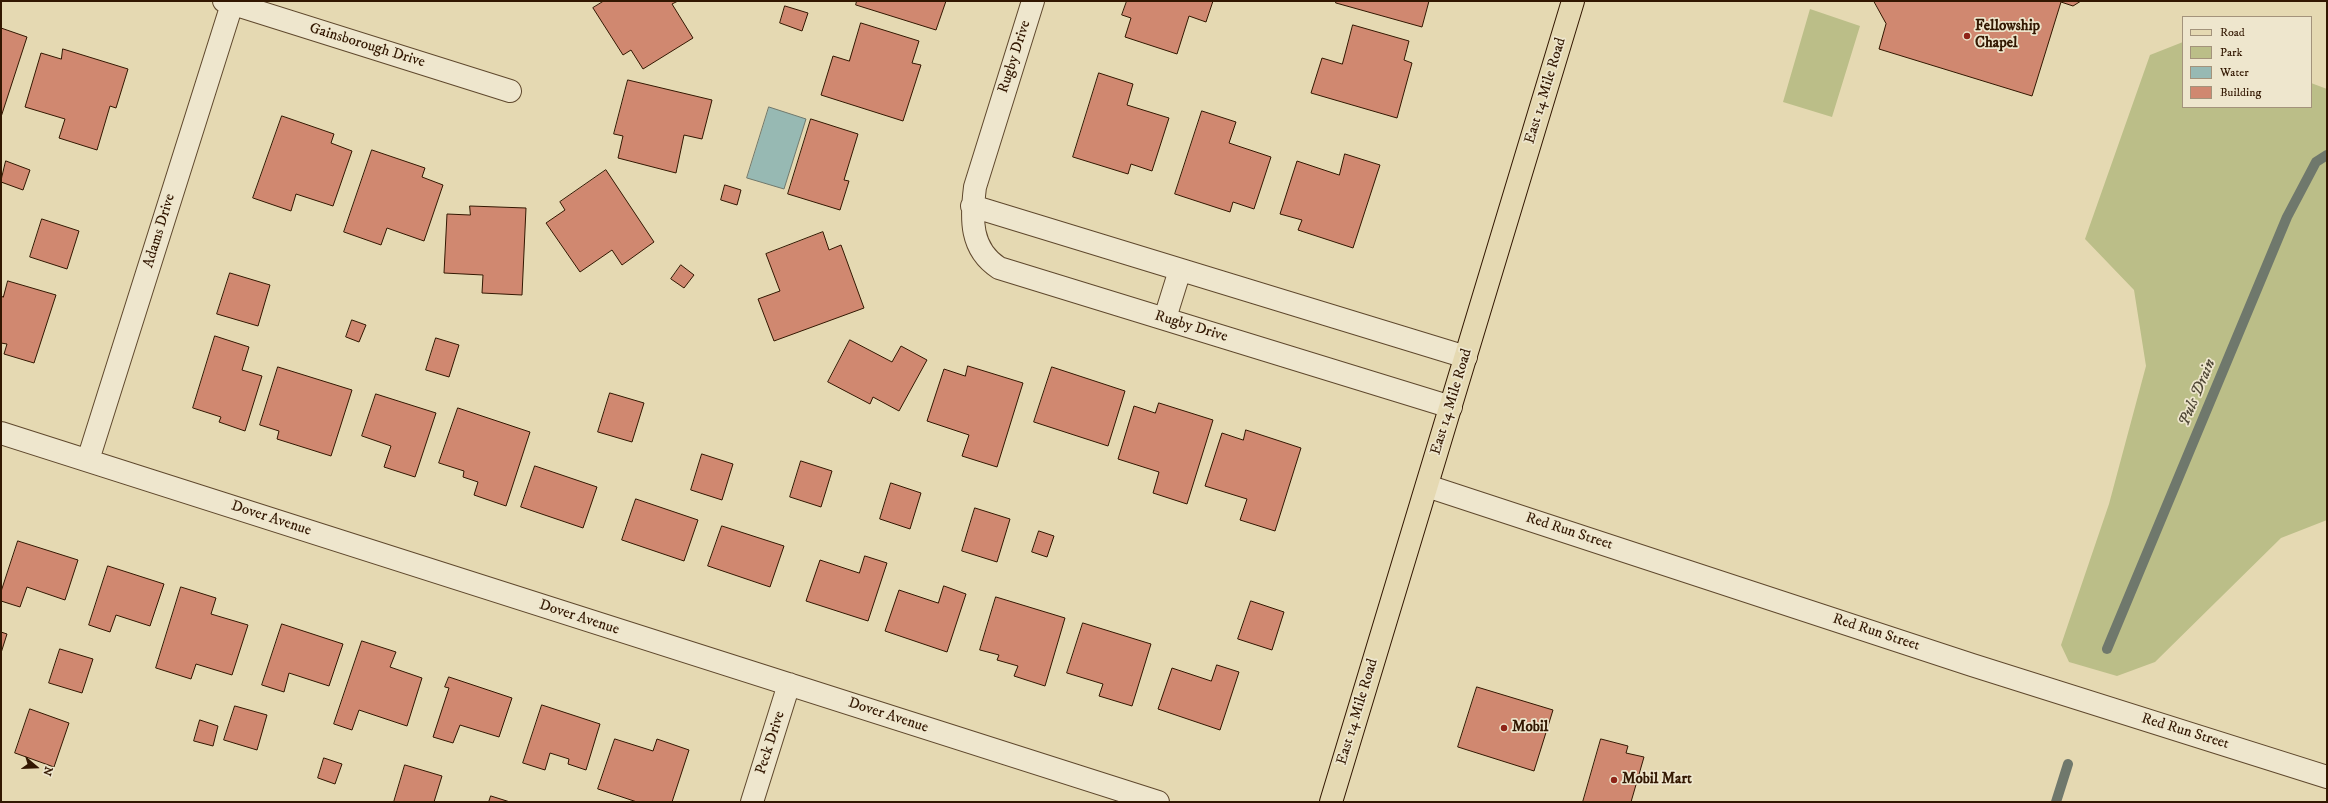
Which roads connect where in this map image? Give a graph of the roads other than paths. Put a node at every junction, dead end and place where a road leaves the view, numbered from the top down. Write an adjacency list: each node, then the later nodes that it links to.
1 (1033, 1): 5 (street, Rugby Drive)
2 (1573, 1): 8 (main road, East 14 Mile Road)
3 (230, 2): 4 (street, Gainsborough Drive); 11 (street, Adams Drive)
4 (510, 91)
5 (972, 206): 6 (street); 7 (street, Rugby Drive)
6 (1180, 270): 7 (street); 8 (street)
7 (1165, 318): 9 (street, Rugby Drive)
8 (1466, 357): 9 (main road, East 14 Mile Road)
9 (1451, 407): 12 (main road, East 14 Mile Road)
10 (1, 433): 11 (street, Dover Avenue)
11 (88, 460): 13 (street, Dover Avenue)
12 (1427, 486): 14 (street, Red Run Street); 17 (main road, East 14 Mile Road)
13 (790, 684): 15 (street, Peck Drive); 16 (street, Dover Avenue)
14 (2327, 777)
15 (752, 802)
16 (1158, 802)
17 (1331, 802)

